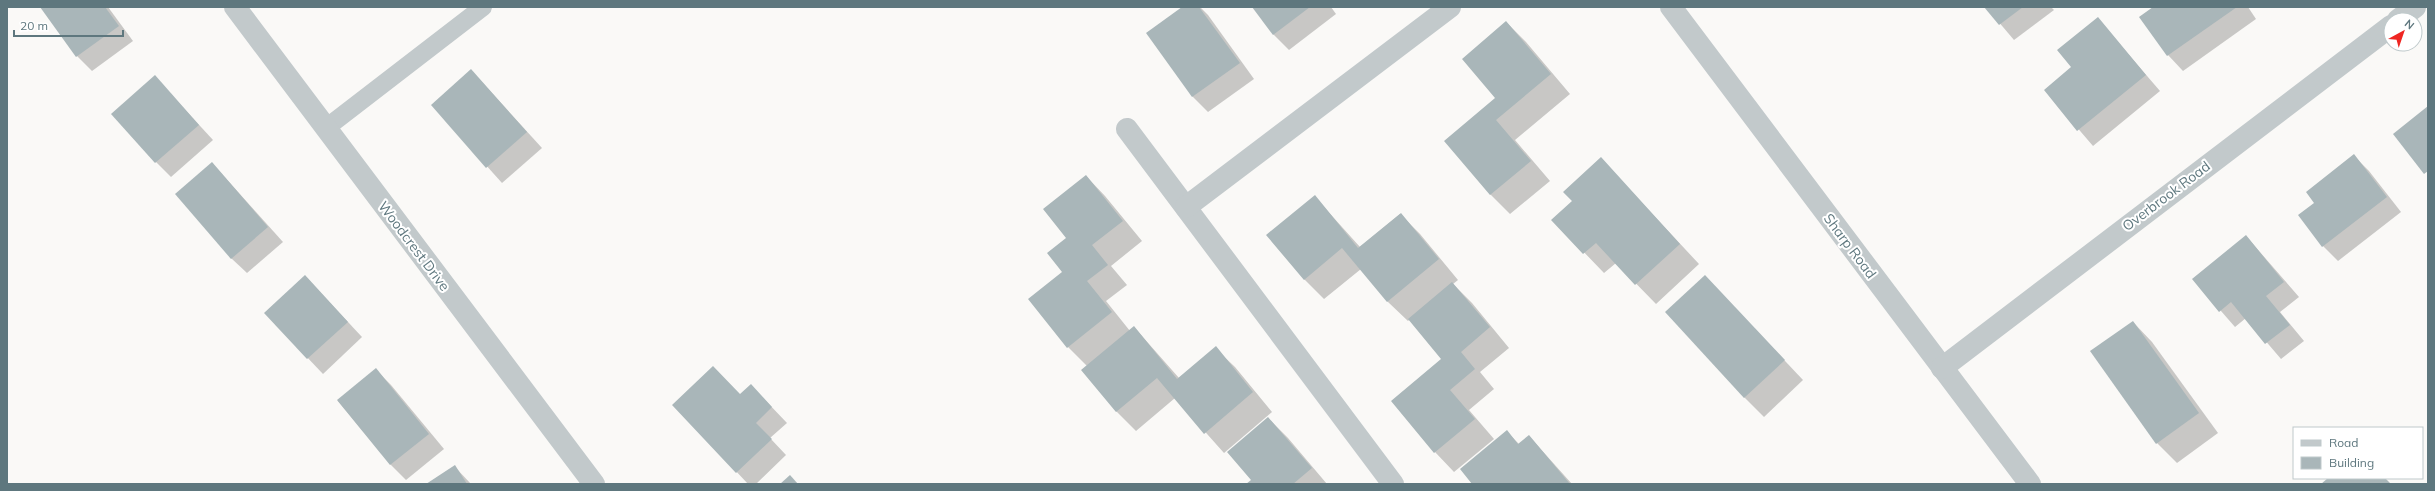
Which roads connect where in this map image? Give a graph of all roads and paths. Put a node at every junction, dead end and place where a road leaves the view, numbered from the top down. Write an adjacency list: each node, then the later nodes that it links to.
1 (235, 7): 6 (street, Woodcrest Drive)
2 (483, 7): 6 (lane)
3 (1450, 7): 8 (street)
4 (1671, 7): 9 (street, Sharp Road)
5 (2383, 32): 9 (street, Overbrook Road)
6 (326, 128): 10 (street, Woodcrest Drive)
7 (1127, 129): 8 (street)
8 (1186, 207): 11 (street)
9 (1942, 368): 12 (street, Sharp Road)
10 (594, 484)
11 (1393, 484)
12 (2030, 484)

